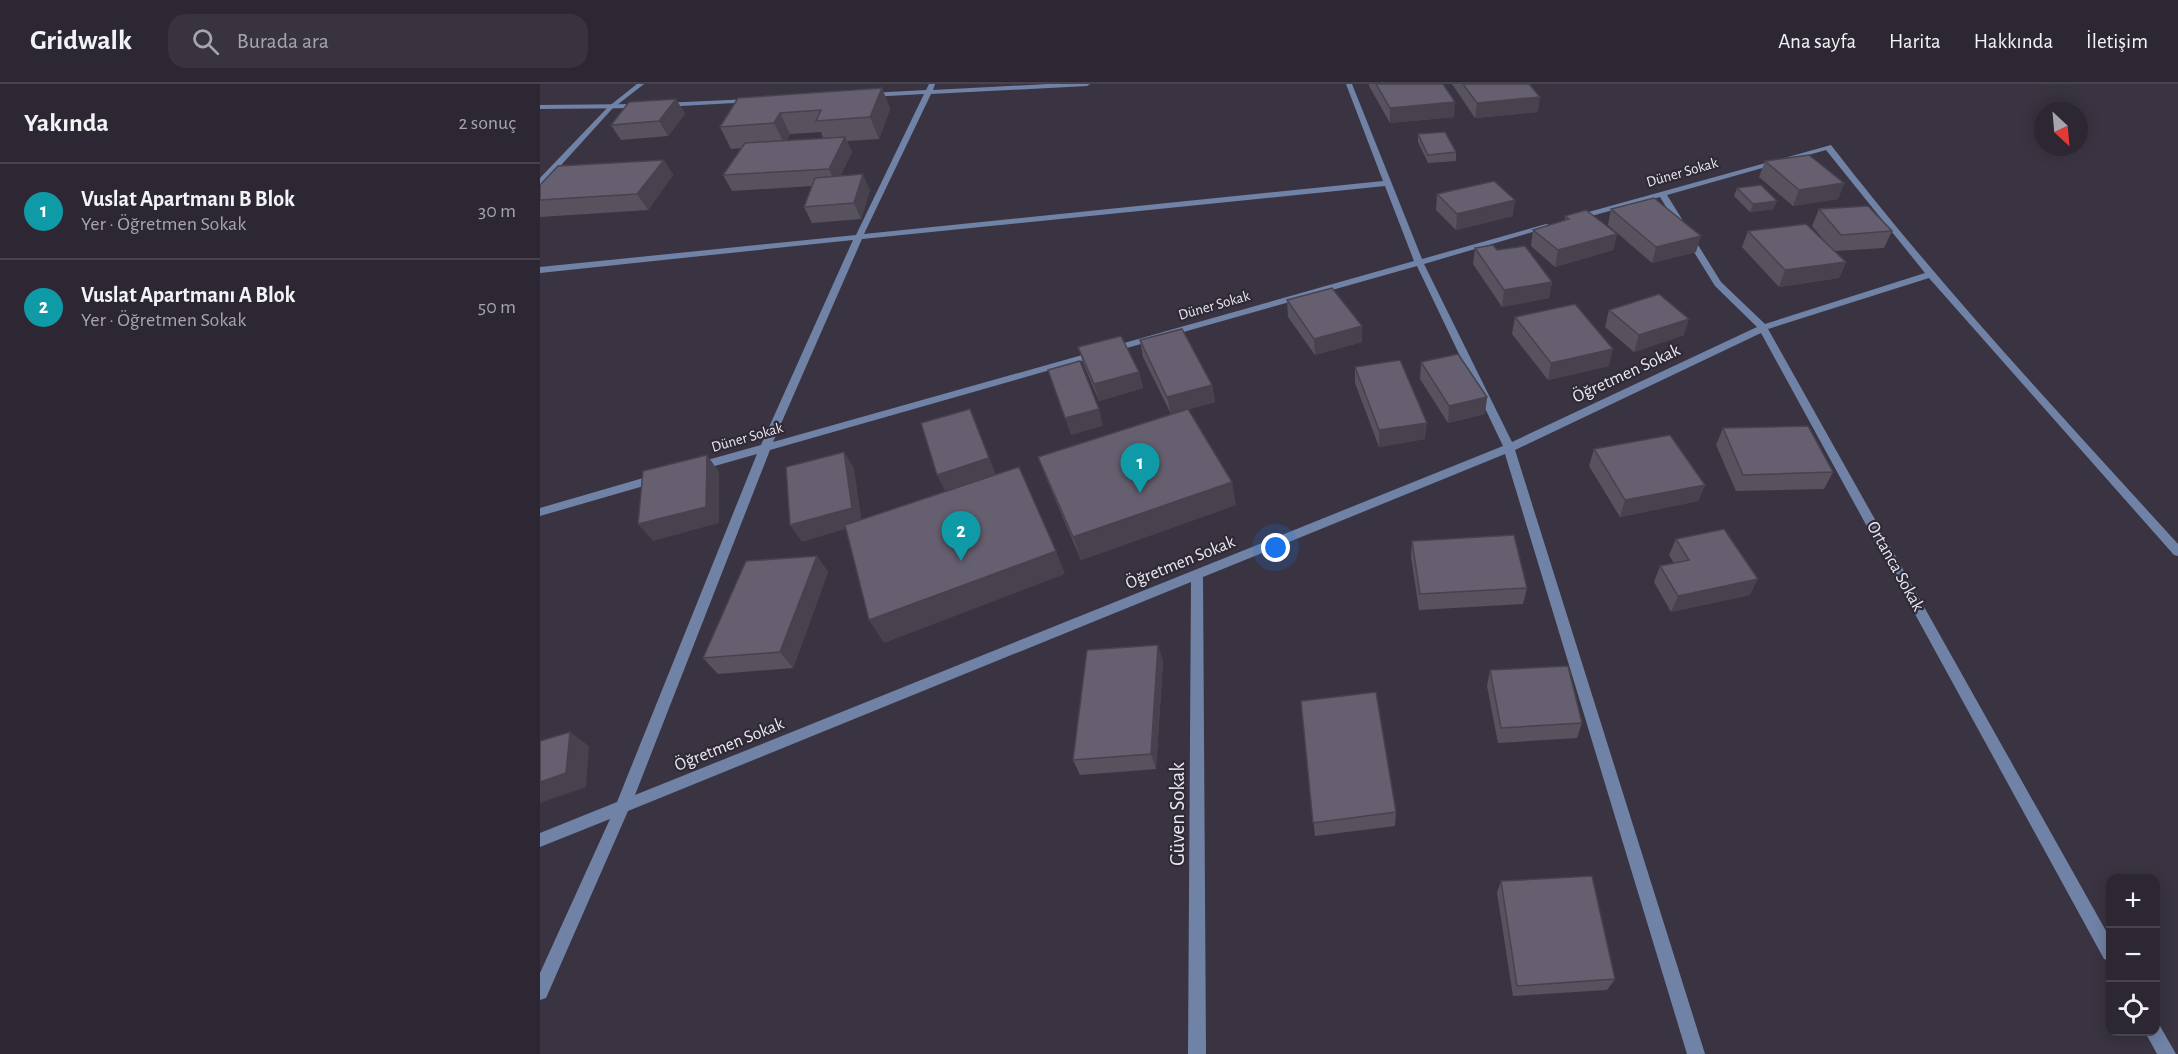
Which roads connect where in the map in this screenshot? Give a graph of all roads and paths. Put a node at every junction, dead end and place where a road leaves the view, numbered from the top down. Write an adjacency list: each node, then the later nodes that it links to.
1 (641, 84): 10 (street)
2 (1087, 84): 4 (street)
3 (1349, 84): 12 (street)
4 (929, 88): 5 (street); 16 (street)
5 (856, 96)
6 (763, 100): 7 (street)
7 (657, 105)
8 (645, 106): 10 (street)
9 (540, 107): 10 (street)
10 (610, 108): 11 (street)
11 (540, 183)
12 (1389, 183): 16 (street); 17 (street)
13 (1662, 194): 14 (street, Düner Sokak); 19 (street, Düner Sokak); 20 (street, Ortanca Sokak)
14 (1569, 220)
15 (1558, 223): 17 (street, Düner Sokak)
16 (859, 237): 18 (street); 21 (street)
17 (1419, 262): 21 (street, Düner Sokak); 22 (street)
18 (540, 270)
19 (1931, 274): 20 (street, Öğretmen Sokak); 26 (street)
20 (1764, 328): 22 (street, Öğretmen Sokak); 30 (street, Ortanca Sokak)
21 (765, 448): 23 (street, Düner Sokak); 28 (street)
22 (1509, 448): 27 (street, Öğretmen Sokak); 34 (street)
23 (686, 470)
24 (664, 477): 25 (street)
25 (540, 512)
26 (2178, 552)
27 (1197, 574): 28 (street, Öğretmen Sokak); 33 (street, Güven Sokak)
28 (623, 806): 29 (street, Öğretmen Sokak); 31 (street)
29 (540, 840)
30 (2106, 946)
31 (540, 992)
32 (2156, 1036): 35 (street)
33 (1197, 1054)
34 (1696, 1054)
35 (2167, 1054)

